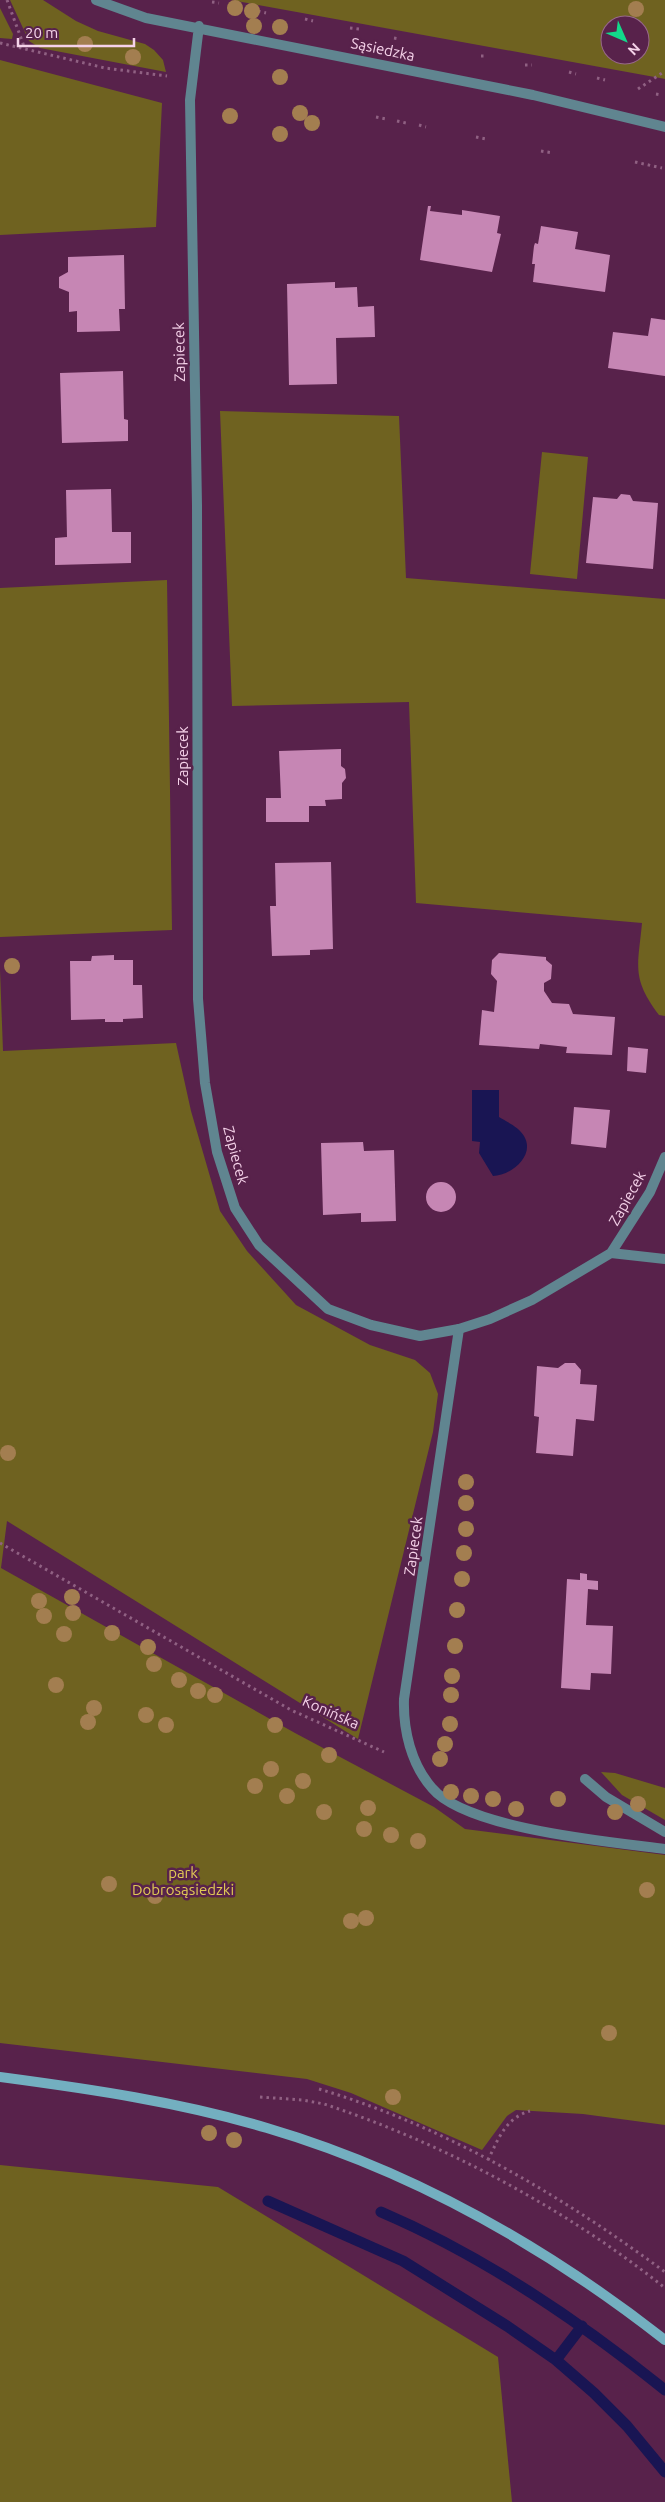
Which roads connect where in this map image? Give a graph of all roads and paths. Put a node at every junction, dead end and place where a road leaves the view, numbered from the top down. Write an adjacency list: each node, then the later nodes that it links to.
1 (7, 0): 15 (path)
2 (96, 0): 9 (street, Sąsiedzka)
3 (212, 2): 4 (path)
4 (219, 3)
5 (258, 11): 6 (path)
6 (266, 13)
7 (305, 19): 8 (path)
8 (313, 20)
9 (199, 26): 35 (street, Sąsiedzka); 45 (street, Zapiecek)
10 (350, 28): 11 (path)
11 (359, 29)
12 (394, 38): 13 (path)
13 (400, 39)
14 (0, 43): 15 (path)
15 (25, 50): 23 (path)
16 (481, 56): 17 (path)
17 (487, 56)
18 (525, 65): 19 (path)
19 (532, 65)
20 (665, 70): 26 (path)
21 (569, 72): 22 (path)
22 (576, 74)
23 (167, 76)
24 (597, 78): 25 (path)
25 (605, 80)
26 (638, 89)
27 (656, 94): 28 (path)
28 (662, 95)
29 (376, 117): 30 (path)
30 (386, 119)
31 (397, 121): 32 (path)
32 (406, 123)
33 (419, 126): 34 (path)
34 (426, 127)
35 (665, 127)
36 (476, 137): 37 (path)
37 (486, 139)
38 (541, 151): 39 (path)
39 (553, 153)
40 (635, 162): 41 (path)
41 (662, 168)
42 (665, 1157): 43 (street, Zapiecek)
43 (612, 1253): 44 (street); 45 (street, Zapiecek)
44 (665, 1259)
45 (459, 1329): 47 (street, Zapiecek)
46 (0, 1543): 47 (path, Konińska)
47 (417, 1767): 50 (street)
48 (585, 1779): 49 (street)
49 (665, 1832)
50 (665, 1849)
51 (0, 2077): 56 (main road)
52 (319, 2089): 54 (path)
53 (530, 2111): 54 (path)
54 (488, 2160): 55 (path)
55 (665, 2272)
56 (665, 2340)

